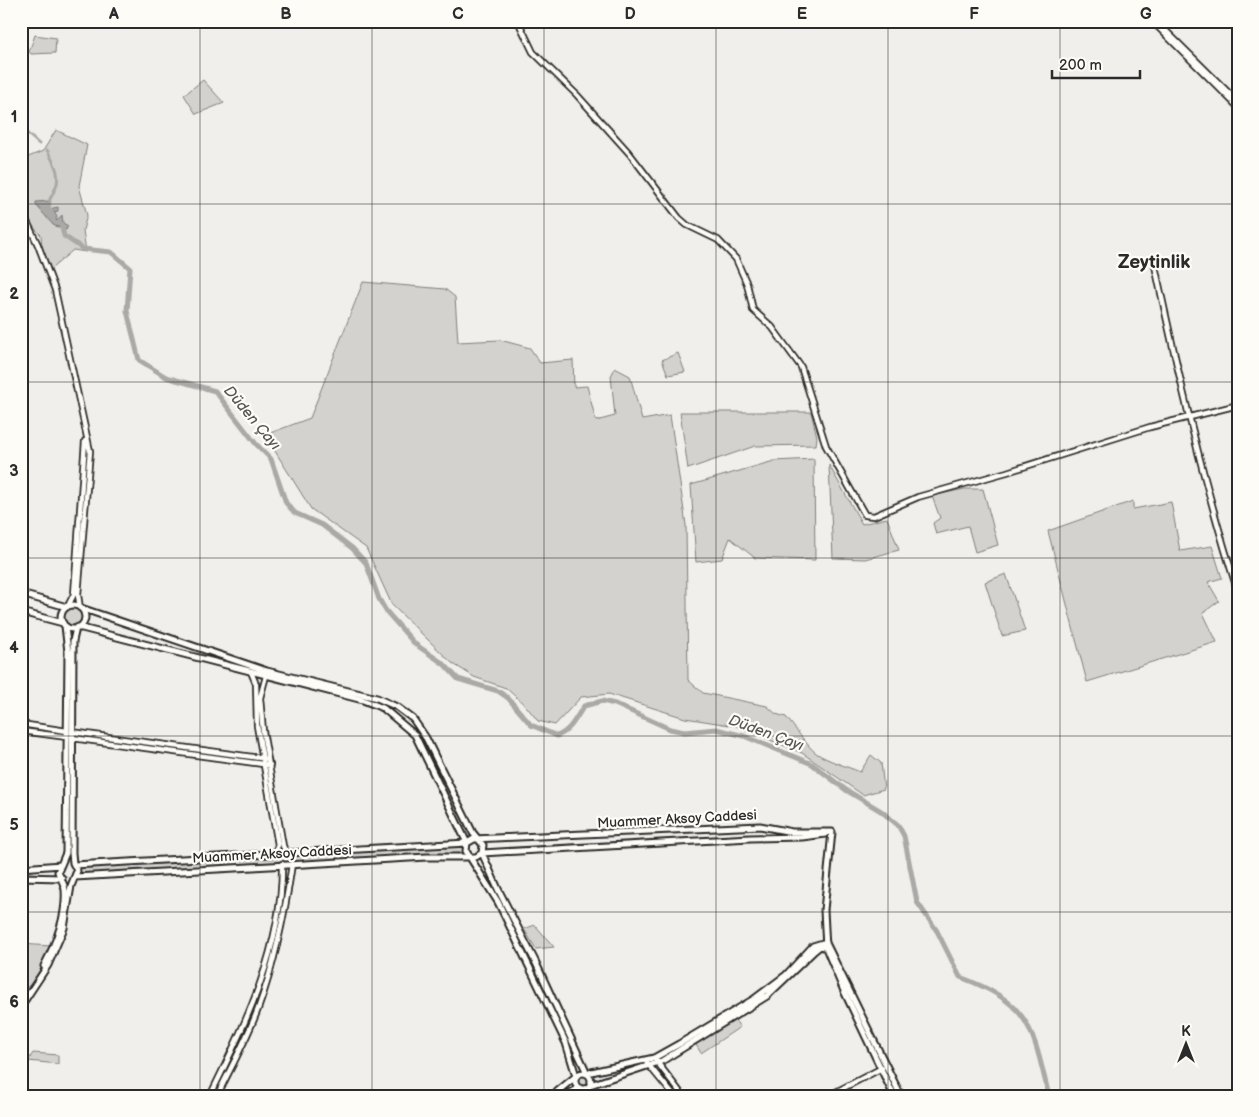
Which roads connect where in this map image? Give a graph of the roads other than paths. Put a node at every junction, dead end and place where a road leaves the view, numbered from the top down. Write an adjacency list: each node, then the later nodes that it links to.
1 (518, 21): 10 (street)
2 (1152, 21): 4 (street)
3 (1156, 21): 4 (street)
4 (1203, 70): 5 (street); 6 (street)
5 (1238, 102)
6 (1238, 107)
7 (21, 210): 11 (street)
8 (1154, 261): 10 (street)
9 (1238, 405): 10 (street)
10 (1187, 416): 12 (street)
11 (85, 437): 14 (street); 15 (street)
12 (1238, 592)
13 (21, 594): 14 (main road)
14 (67, 606): 15 (main road); 17 (main road)
15 (80, 608): 18 (main road); 29 (main road)
16 (21, 612): 17 (main road)
17 (64, 624): 18 (main road); 23 (main road)
18 (77, 627): 19 (main road); 23 (main road)
19 (251, 672): 20 (main road); 26 (street)
20 (266, 676): 26 (street); 30 (main road)
21 (21, 724): 23 (street)
22 (21, 731): 23 (street)
23 (70, 735): 24 (street); 25 (street); 35 (main road); 36 (main road)
24 (184, 747): 25 (street); 26 (street)
25 (184, 753): 27 (street)
26 (266, 758): 27 (street)
27 (267, 765): 31 (street); 32 (street)
28 (832, 832): 29 (main road, Muammer Aksoy Caddesi); 33 (main road, Muammer Aksoy Caddesi); 43 (main road)
29 (479, 841): 30 (main road); 33 (main road)
30 (467, 843): 32 (main road, Muammer Aksoy Caddesi); 34 (main road)
31 (275, 852): 32 (main road, Muammer Aksoy Caddesi); 36 (main road, Muammer Aksoy Caddesi)
32 (286, 852)
33 (482, 853): 34 (main road); 54 (main road)
34 (471, 857): 38 (main road, Muammer Aksoy Caddesi); 55 (main road)
35 (62, 864): 36 (main road); 39 (main road); 41 (main road)
36 (73, 864): 42 (main road)
37 (282, 864): 38 (main road, Muammer Aksoy Caddesi); 42 (main road, Muammer Aksoy Caddesi); 45 (street)
38 (292, 864): 44 (street)
39 (21, 868)
40 (21, 877): 41 (main road)
41 (62, 878): 42 (main road); 46 (main road)
42 (74, 878): 47 (main road)
43 (823, 944): 48 (main road); 49 (main road); 51 (main road)
44 (270, 968): 45 (street); 59 (street)
45 (264, 969): 58 (street)
46 (21, 1000)
47 (21, 1006)
48 (873, 1046): 53 (main road); 68 (main road)
49 (654, 1058): 50 (main road); 51 (street)
50 (646, 1060): 52 (street); 54 (main road)
51 (657, 1064): 52 (main road); 65 (street)
52 (650, 1066): 56 (main road); 64 (street)
53 (882, 1068): 66 (street); 67 (main road)
54 (587, 1073): 55 (main road); 56 (main road)
55 (576, 1077): 57 (main road); 60 (main road)
56 (590, 1086): 57 (main road); 63 (main road)
57 (580, 1088): 61 (main road); 62 (main road)
58 (210, 1096)
59 (217, 1096)
60 (552, 1096)
61 (564, 1096)
62 (582, 1096)
63 (590, 1096)
64 (674, 1096)
65 (683, 1096)
66 (828, 1096)
67 (894, 1096)
68 (901, 1096)

